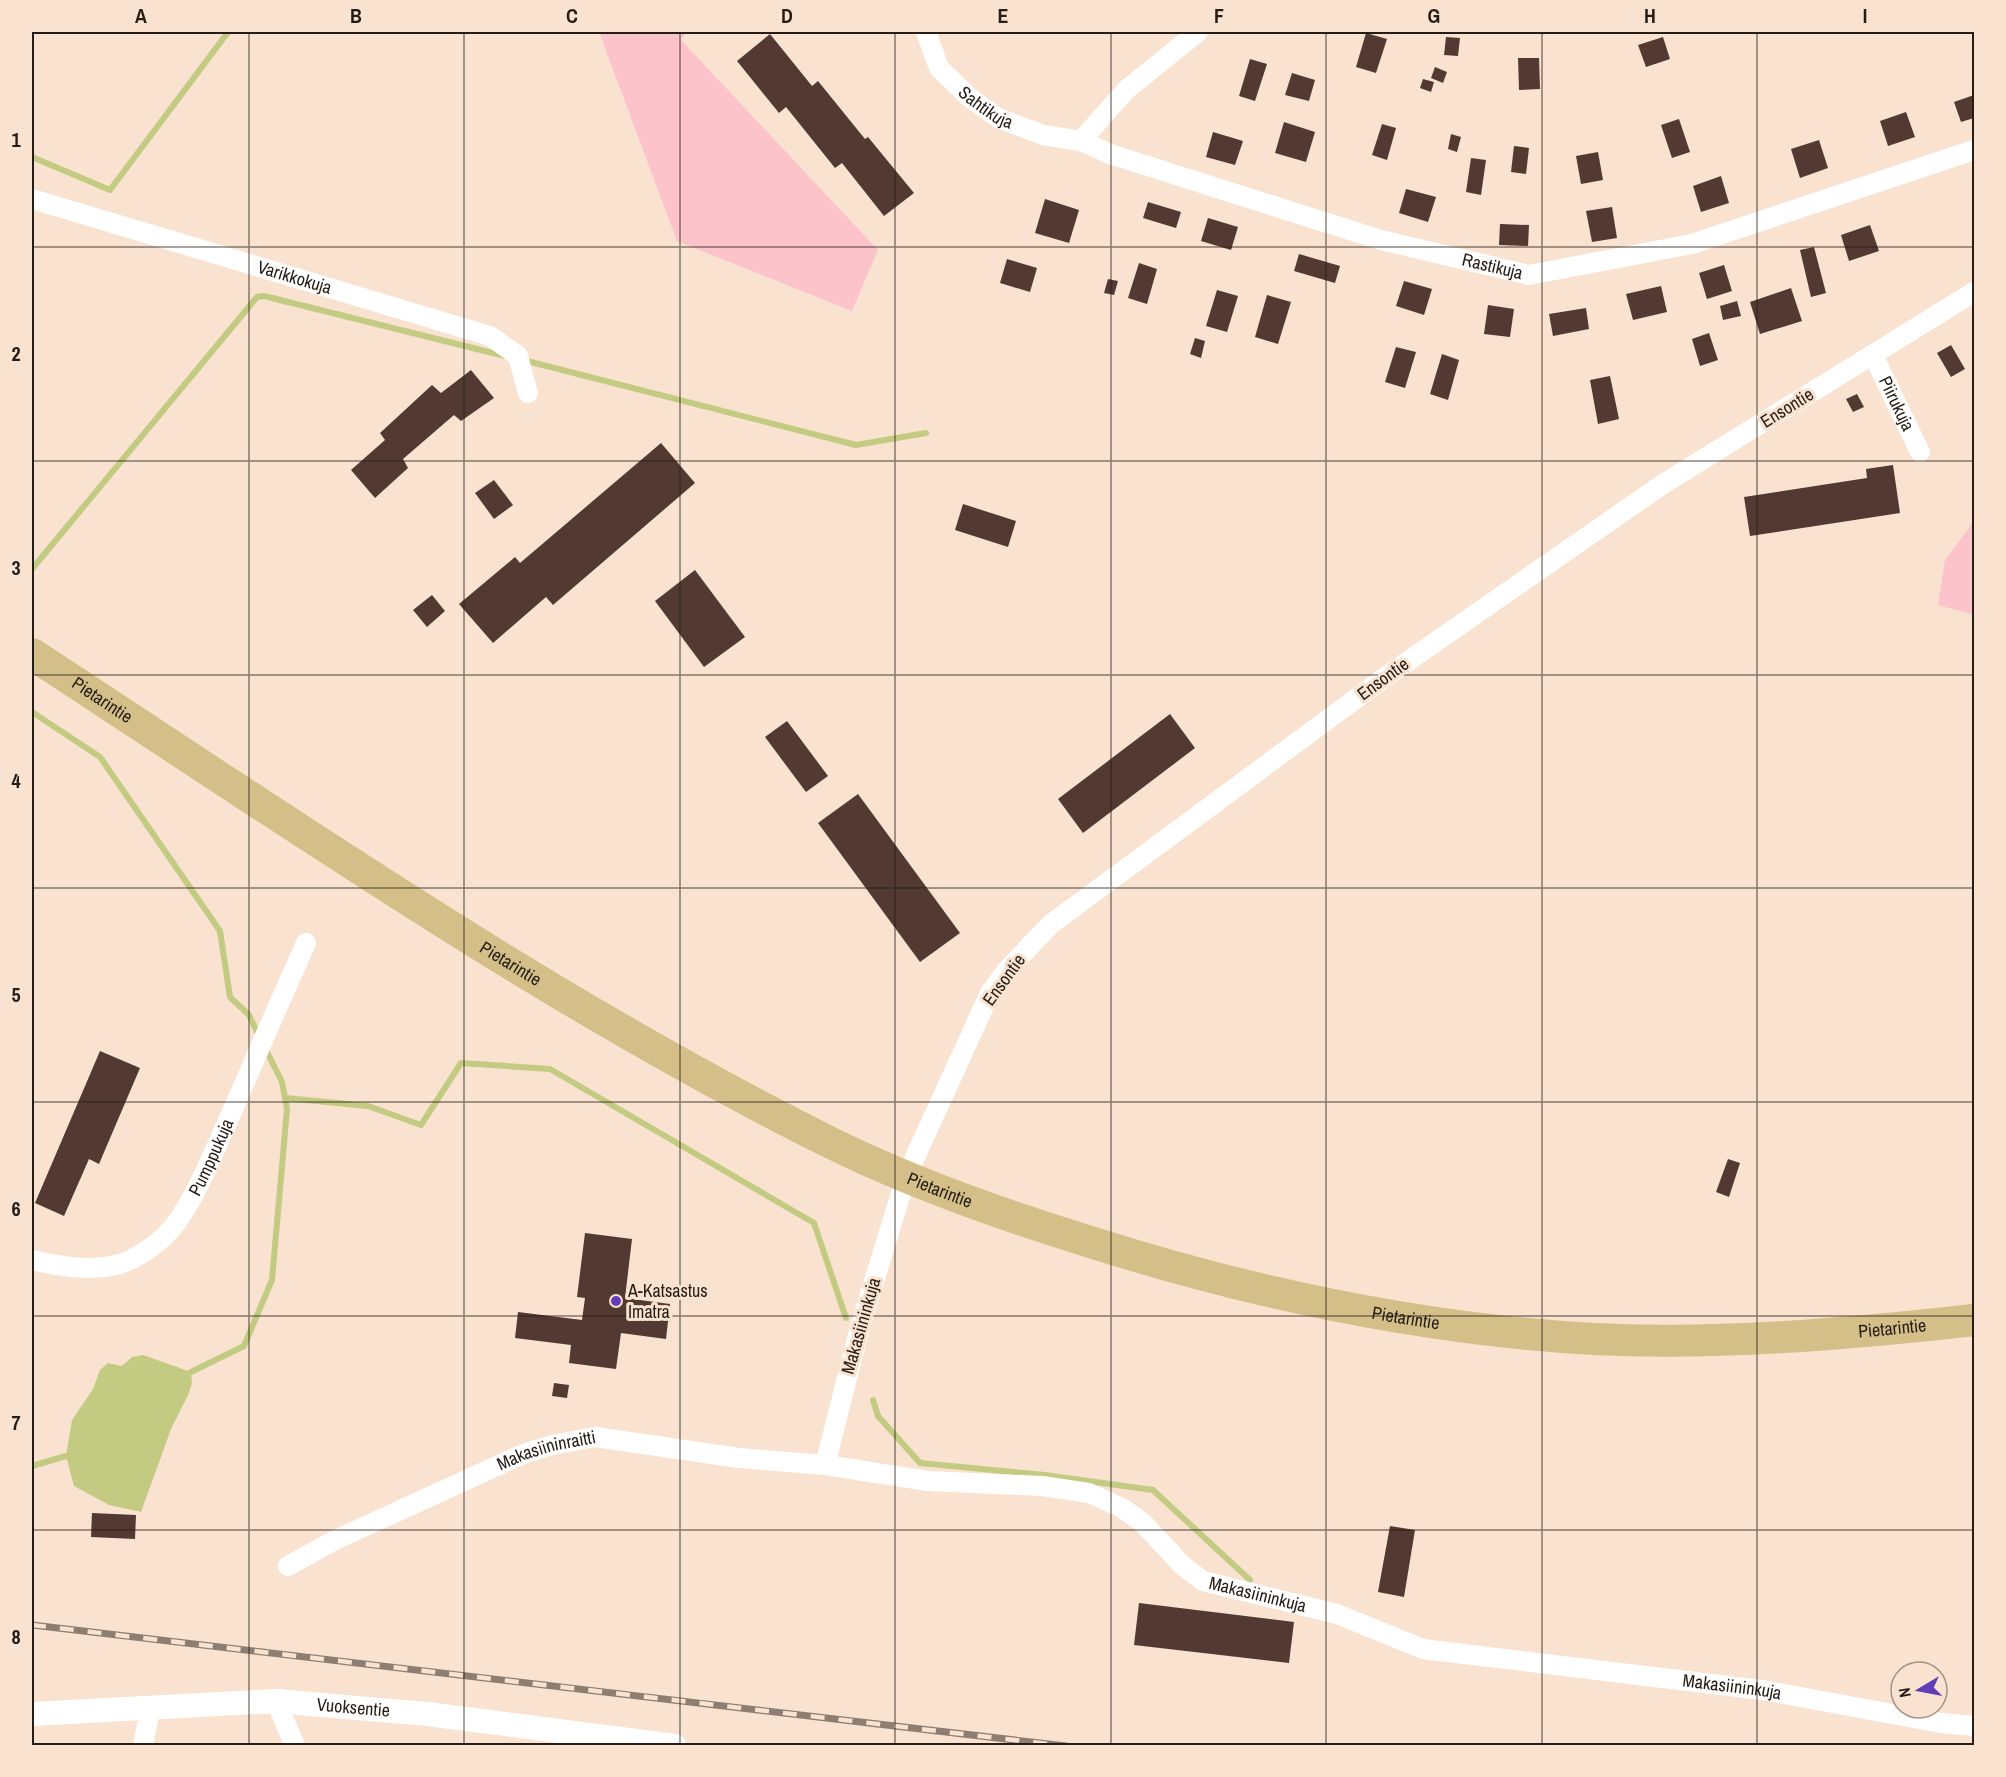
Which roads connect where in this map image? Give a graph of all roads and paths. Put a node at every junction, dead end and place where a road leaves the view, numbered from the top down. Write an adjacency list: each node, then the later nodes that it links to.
1 (926, 32): 3 (street, Sahtikuja)
2 (1198, 32): 3 (street)
3 (1081, 141): 4 (street, Rastikuja)
4 (1974, 150)
5 (32, 199): 8 (street, Varikkokuja)
6 (1974, 292): 7 (street, Ensontie)
7 (1873, 355): 9 (street, Piirukuja); 12 (street, Ensontie)
8 (528, 393)
9 (1920, 452)
10 (32, 654): 12 (main road, Pietarintie)
11 (306, 943): 13 (street, Pumppukuja)
12 (906, 1177): 14 (main road, Pietarintie); 15 (street, Makasiininkuja)
13 (32, 1260)
14 (1974, 1320)
15 (825, 1466): 16 (street, Makasiininraitti); 20 (street, Makasiininkuja)
16 (288, 1566)
17 (276, 1701): 18 (street, Vuoksentie); 22 (street); 23 (street, Vuoksentie)
18 (150, 1709): 19 (street, Vuoksentie); 21 (street)
19 (32, 1714)
20 (1974, 1726)
21 (142, 1746)
22 (295, 1746)
23 (675, 1746)

